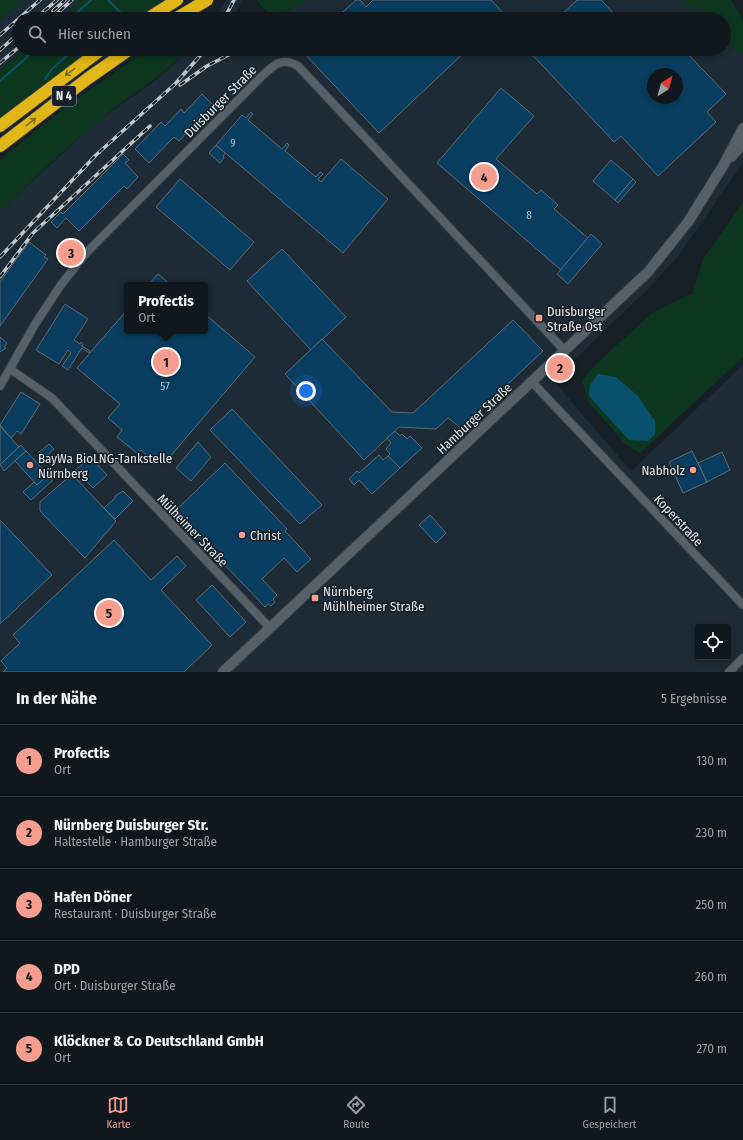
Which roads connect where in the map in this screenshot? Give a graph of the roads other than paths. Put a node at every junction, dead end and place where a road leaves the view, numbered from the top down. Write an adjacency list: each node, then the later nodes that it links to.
1 (177, 0): 3 (highway)
2 (208, 0): 4 (highway)
3 (158, 12)
4 (187, 12)
5 (93, 56): 7 (highway, N 4, one-way to 7)
6 (120, 56): 10 (highway, N 4, one-way to 6)
7 (0, 126)
8 (743, 128): 11 (street, Hamburger Straße)
9 (743, 144): 11 (street, Hamburger Straße)
10 (0, 146)
11 (723, 166): 12 (street, Hamburger Straße)
12 (565, 351): 13 (street, Duisburger Straße); 14 (street, Hamburger Straße)
13 (10, 369): 15 (street, Duisburger Straße); 17 (street, Mülheimer Straße)
14 (532, 382): 16 (street, Koperstraße); 17 (street, Hamburger Straße)
15 (0, 386)
16 (743, 605)
17 (270, 628): 19 (street, Hamburger Straße)
18 (743, 658): 20 (street)
19 (223, 672)
20 (729, 672)

